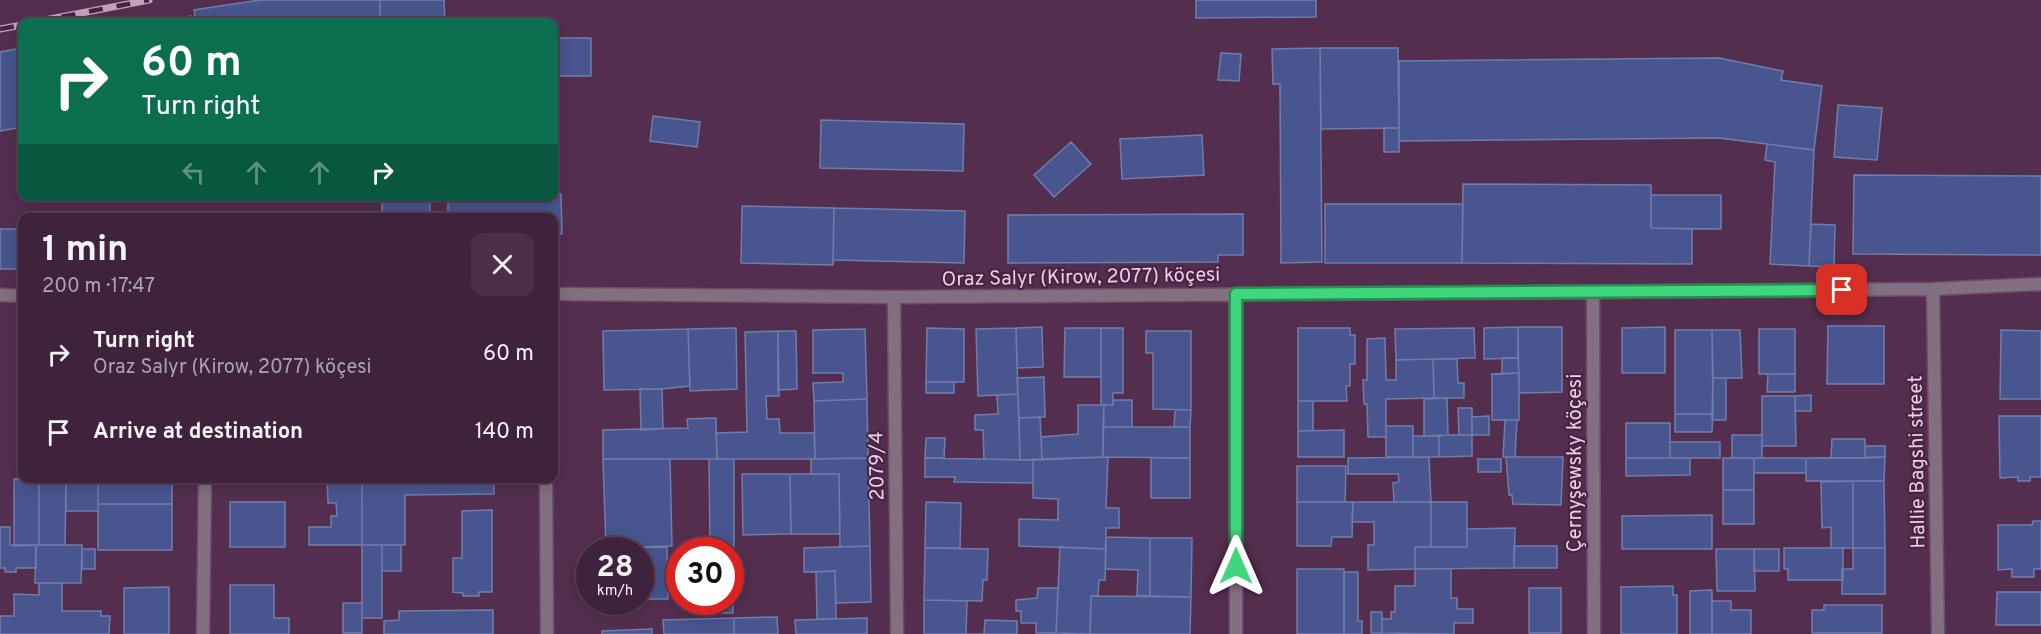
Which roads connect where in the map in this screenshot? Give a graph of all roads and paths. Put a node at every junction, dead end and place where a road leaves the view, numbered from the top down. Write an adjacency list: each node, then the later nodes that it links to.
1 (2041, 284): 2 (street, Oraz Salyr (Kirow, 2077) köçesi)
2 (1933, 289): 3 (street, Oraz Salyr (Kirow, 2077) köçesi); 16 (street, Hallie Bagshi street)
3 (1593, 292): 5 (street, Oraz Salyr (Kirow, 2077) köçesi); 15 (street, Çernyşewsky köçesi)
4 (558, 294): 8 (street, Oraz Salyr (Kirow, 2077) köçesi)
5 (1236, 294): 8 (street, Oraz Salyr (Kirow, 2077) köçesi); 14 (street)
6 (0, 295): 7 (street)
7 (18, 296)
8 (894, 297): 13 (street, 2079/4 / 2079/4)
9 (205, 483): 11 (street)
10 (546, 483): 12 (street)
11 (202, 634)
12 (547, 634)
13 (897, 634)
14 (1236, 634)
15 (1594, 634)
16 (1938, 634)

